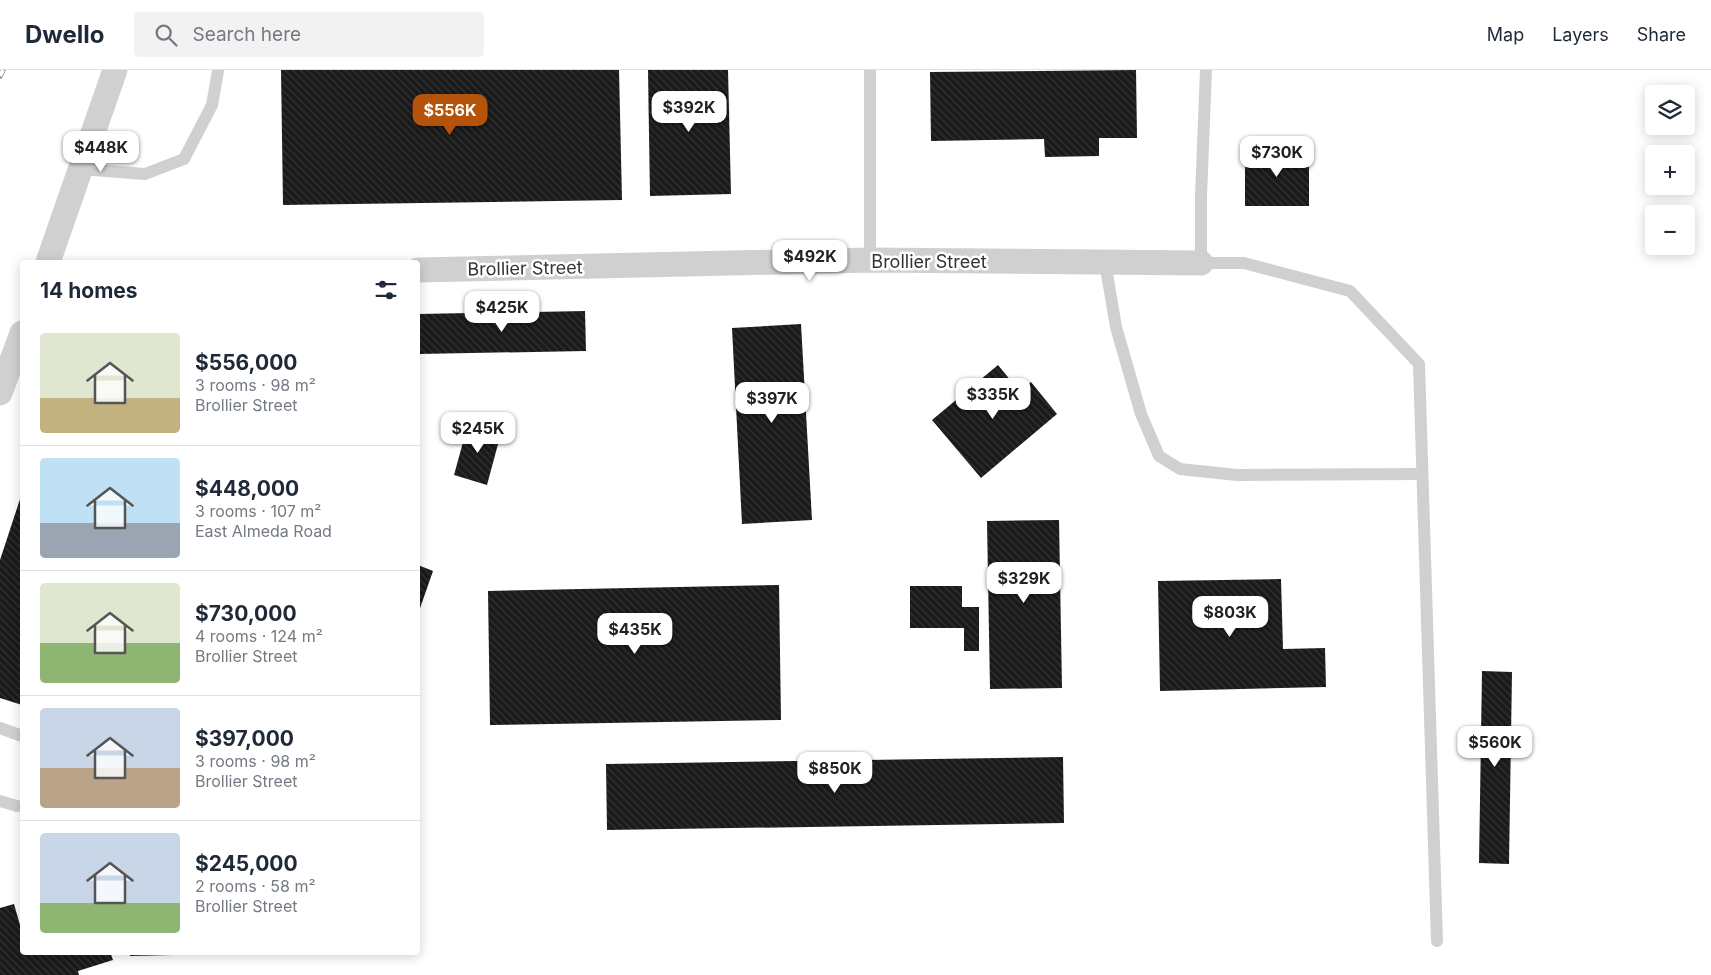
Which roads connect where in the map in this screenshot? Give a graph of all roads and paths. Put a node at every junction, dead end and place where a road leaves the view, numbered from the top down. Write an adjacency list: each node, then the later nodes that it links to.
1 (115, 70): 5 (street)
2 (216, 70): 5 (lane)
3 (870, 70): 7 (lane)
4 (1206, 70): 9 (lane)
5 (81, 169): 6 (street)
6 (49, 260)
7 (870, 260): 8 (street, Brollier Street); 10 (street, Brollier Street)
8 (1105, 262): 9 (street, Brollier Street); 13 (lane)
9 (1201, 263): 13 (lane)
10 (420, 270)
11 (20, 338): 12 (street)
12 (0, 393)
13 (1422, 474): 18 (lane)
14 (0, 728): 15 (lane)
15 (20, 735)
16 (0, 801): 17 (lane)
17 (18, 806)
18 (1438, 941)

